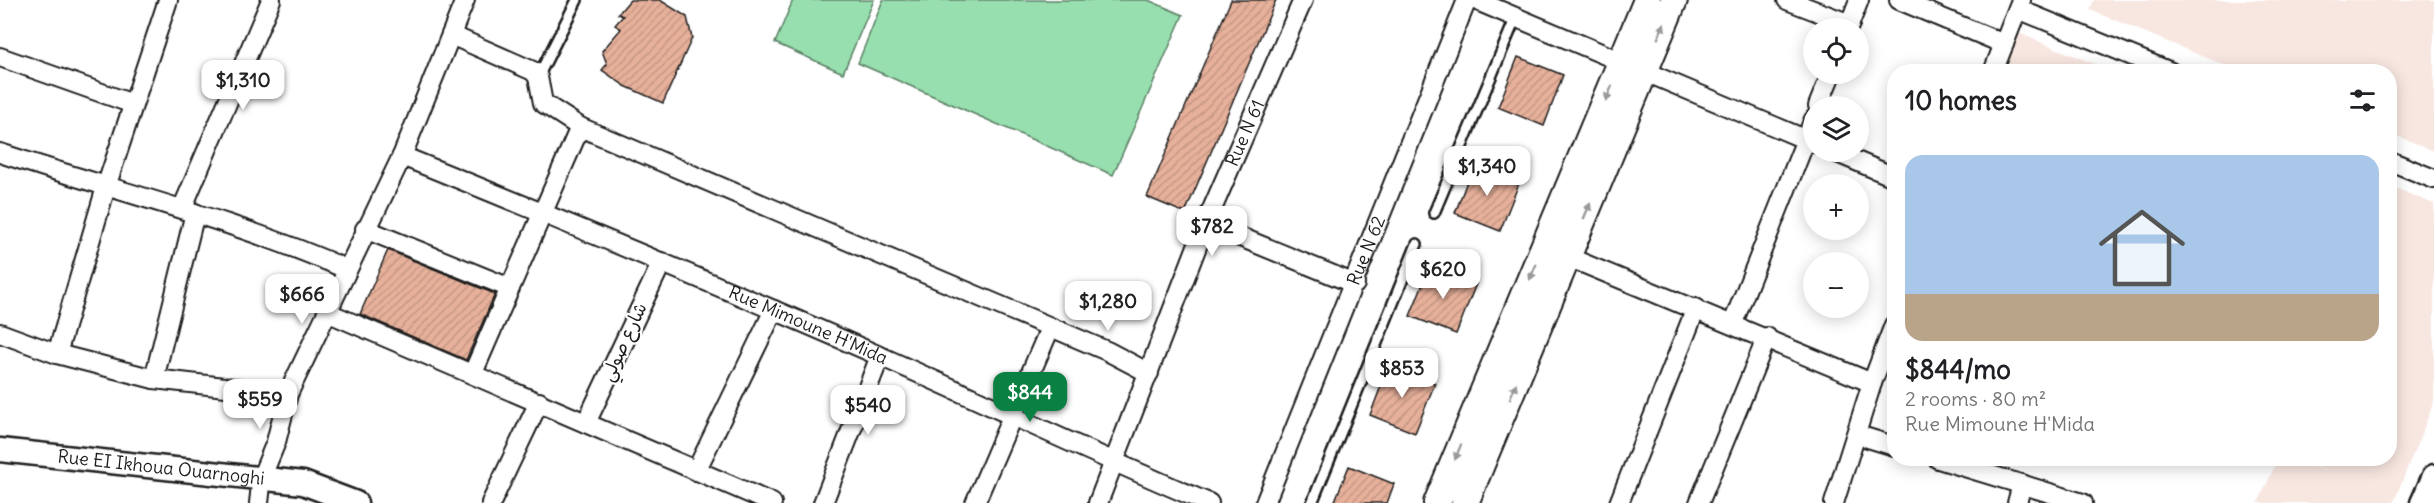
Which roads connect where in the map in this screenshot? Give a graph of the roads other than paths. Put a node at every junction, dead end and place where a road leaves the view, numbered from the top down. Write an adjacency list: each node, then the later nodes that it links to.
1 (168, 0): 24 (street)
2 (271, 0): 35 (street)
3 (465, 0): 17 (street)
4 (577, 0): 23 (lane)
5 (1303, 0): 38 (street, Rue N 61)
6 (1467, 0): 44 (street, Rue N 62)
7 (1475, 0): 14 (street)
8 (1647, 0): 22 (main road)
9 (1674, 0): 22 (main road, one-way to 9)
10 (1787, 0): 15 (street)
11 (1859, 0): 16 (street)
12 (1899, 0): 18 (street)
13 (2019, 5): 18 (street); 21 (street)
14 (1516, 17): 22 (street); 37 (lane)
15 (1830, 18)
16 (1852, 18)
17 (451, 35): 23 (street); 28 (street)
18 (2004, 44): 20 (street)
19 (0, 57): 24 (street)
20 (1996, 64)
21 (2153, 64)
22 (1633, 65): 26 (street); 41 (main road, one-way to 22); 83 (main road, one-way to 83)
23 (538, 77): 25 (street)
24 (133, 104): 34 (street)
25 (579, 127): 36 (street); 50 (street)
26 (1803, 138)
27 (0, 153): 34 (street)
28 (402, 156): 36 (street, Rue Mimoune H'Mida); 39 (street)
29 (1803, 158): 49 (street)
30 (1859, 162): 32 (street)
31 (2397, 164): 33 (street)
32 (1887, 174)
33 (2434, 179)
34 (106, 187): 35 (street); 54 (street)
35 (188, 211): 43 (street); 58 (street)
36 (542, 213): 42 (street, Rue Mimoune H'Mida); 45 (street)
37 (1434, 213)
38 (1206, 223): 44 (street); 56 (street, Rue N 61)
39 (365, 229): 43 (street); 45 (street)
40 (1417, 244): 82 (lane)
41 (1568, 257): 46 (street); 84 (main road, one-way to 41)
42 (662, 262): 47 (street, Rue Mimoune H'Mida); 63 (street, شارع صولي)
43 (346, 270): 48 (street)
44 (1354, 284): 81 (street, Rue N 62)
45 (510, 288): 57 (street)
46 (1696, 308): 49 (street); 85 (street)
47 (774, 310): 55 (street, Rue Mimoune H'Mida); 69 (street)
48 (329, 313): 57 (street); 60 (street)
49 (1733, 323): 52 (street)
50 (1050, 328): 56 (street); 62 (street)
51 (0, 333): 54 (street)
52 (1767, 337): 59 (street); 86 (street)
53 (1887, 344): 59 (street)
54 (57, 354): 58 (street)
55 (880, 356): 62 (street, Rue Mimoune H'Mida); 77 (street)
56 (1149, 373): 67 (street, Rue N 61)
57 (472, 374): 61 (street)
58 (153, 379): 60 (street)
59 (1872, 383): 64 (street)
60 (288, 394): 70 (street)
61 (539, 402): 63 (street); 75 (street)
62 (1014, 416): 67 (street, Rue Mimoune H'Mida); 78 (street)
63 (586, 423): 69 (street)
64 (1858, 435): 65 (street); 87 (street)
65 (1887, 444)
66 (0, 450): 70 (street, Rue EI Ikhoua Ouarnoghi)
67 (1114, 464): 79 (street, Rue N 61); 80 (street, Rue Mimoune H'Mida)
68 (1962, 466): 72 (street)
69 (696, 471): 76 (street)
70 (262, 476): 73 (street); 74 (street, Rue EI Ikhoua Ouarnoghi)
71 (2434, 476): 90 (street)
72 (2022, 484): 88 (street); 89 (street)
73 (259, 503)
74 (356, 503)
75 (491, 503)
76 (772, 503)
77 (823, 503)
78 (975, 503)
79 (1098, 503)
80 (1209, 503)
81 (1265, 503)
82 (1312, 503)
83 (1437, 503)
84 (1465, 503)
85 (1619, 503)
86 (1699, 503)
87 (1834, 503)
88 (2017, 503)
89 (2083, 503)
90 (2422, 503)

